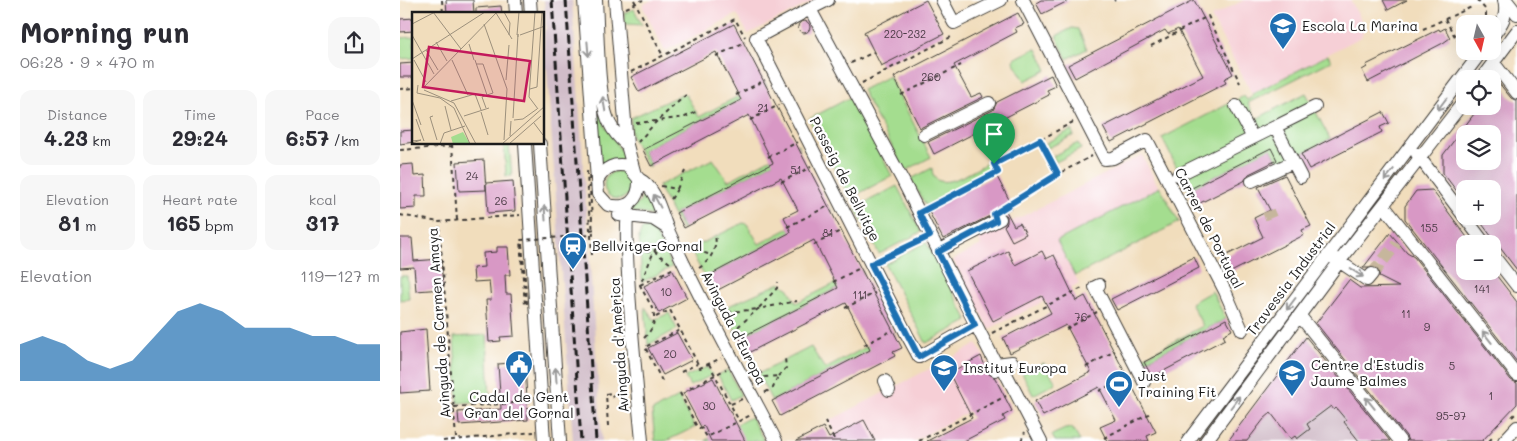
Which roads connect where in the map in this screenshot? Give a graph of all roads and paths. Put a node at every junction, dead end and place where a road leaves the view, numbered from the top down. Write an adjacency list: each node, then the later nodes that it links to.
1 (584, 0): 71 (street, one-way to 71)
2 (596, 0): 56 (street, one-way to 2)
3 (634, 0): 11 (path)
4 (643, 0): 11 (path)
5 (828, 0): 14 (street, Passeig de Bellvitge)
6 (1001, 0): 10 (street)
7 (1023, 0): 133 (street, Carrer de Portugal)
8 (1477, 0): 16 (path)
9 (1505, 0): 15 (street); 18 (street)
10 (946, 1)
11 (636, 4): 12 (path); 25 (path)
12 (618, 5): 56 (street)
13 (1474, 6): 17 (path)
14 (810, 9): 33 (street, Passeig de Bellvitge); 35 (street)
15 (1517, 14)
16 (1486, 15)
17 (1445, 18): 19 (path); 22 (path)
18 (1501, 25)
19 (1423, 29)
20 (1517, 31): 29 (street)
21 (950, 37): 35 (path)
22 (1456, 38)
23 (1151, 46): 34 (path)
24 (874, 52): 27 (path)
25 (663, 56): 26 (path); 32 (path)
26 (716, 56)
27 (861, 57)
28 (1475, 60): 52 (street, Travessia Industrial, one-way to 52)
29 (1493, 62): 31 (street); 36 (street)
30 (961, 65): 39 (path)
31 (1487, 70)
32 (626, 74)
33 (775, 75): 38 (path); 40 (street, Passeig de Bellvitge)
34 (1240, 83)
35 (852, 89): 81 (street)
36 (1517, 93)
37 (686, 95): 49 (path)
38 (736, 95)
39 (901, 95)
40 (788, 101): 47 (path); 53 (street, Passeig de Bellvitge)
41 (989, 103): 51 (street)
42 (1236, 106): 54 (street)
43 (1315, 107): 50 (street)
44 (696, 112): 49 (path)
45 (1456, 112): 62 (street, Travessia Industrial)
46 (631, 118): 49 (path)
47 (750, 120)
48 (1075, 120): 55 (path)
49 (656, 121): 56 (path)
50 (1275, 127): 54 (street); 64 (street)
51 (924, 135)
52 (1419, 136): 62 (street); 85 (street, Travessia Industrial, one-way to 85)
53 (807, 138): 61 (path); 65 (street, Passeig de Bellvitge)
54 (1252, 138): 69 (street)
55 (1040, 140): 67 (path); 81 (path)
56 (631, 144): 68 (street)
57 (453, 145): 60 (path); 87 (path, Avinguda de Carmen Amaya)
58 (525, 145): 111 (street)
59 (540, 145): 113 (street, one-way to 59)
60 (400, 150)
61 (768, 157)
62 (1421, 160): 80 (street, Travessia Industrial); 96 (street)
63 (1094, 161): 67 (path)
64 (1293, 162): 70 (street); 72 (street)
65 (820, 163): 73 (path); 76 (street, Passeig de Bellvitge)
66 (685, 171): 75 (path)
67 (1058, 174): 88 (path)
68 (636, 175): 71 (street); 77 (street); 91 (street, Avinguda d'Europa, one-way to 68)
69 (1178, 175)
70 (1301, 177)
71 (598, 179): 79 (street)
72 (1252, 181)
73 (781, 182)
74 (660, 185): 75 (path)
75 (677, 189): 78 (path)
76 (839, 200): 90 (path); 108 (street, Passeig de Bellvitge)
77 (630, 203): 79 (street); 84 (street)
78 (666, 204)
79 (608, 205): 84 (street)
80 (1384, 206): 107 (street, Travessia Industrial); 148 (street, one-way to 80)
81 (919, 213): 97 (street)
82 (400, 215): 89 (path)
83 (521, 215): 87 (path, Avinguda de Carmen Amaya)
84 (622, 216): 86 (street); 102 (street, Avinguda d'Amèrica)
85 (1358, 216): 107 (street); 181 (street, Travessia Industrial, one-way to 181)
86 (643, 217): 91 (street); 102 (street, Avinguda d'Amèrica)
87 (457, 220): 89 (path, Avinguda de Carmen Amaya)
88 (998, 220): 104 (street)
89 (440, 222): 161 (path, Avinguda de Carmen Amaya)
90 (788, 226)
91 (667, 228): 176 (street, Avinguda d'Europa)
92 (596, 229): 94 (path, bridge)
93 (842, 230): 100 (path)
94 (591, 235): 99 (path, bridge); 106 (path)
95 (715, 235): 105 (path)
96 (1478, 235)
97 (930, 236): 104 (street); 108 (path)
98 (663, 242): 103 (path)
99 (522, 244)
100 (814, 245)
101 (689, 248): 105 (path)
102 (633, 250): 103 (path); 175 (street, Avinguda d'Amèrica)
103 (654, 251): 116 (path); 116 (path)
104 (938, 252): 129 (street)
105 (712, 255): 110 (path)
106 (592, 256)
107 (1340, 262): 112 (street, one-way to 112); 127 (street, Travessia Industrial)
108 (871, 264): 115 (path); 119 (street, Passeig de Bellvitge)
109 (1501, 266): 118 (street)
110 (699, 268)
111 (533, 274): 113 (street); 126 (street)
112 (1372, 274)
113 (549, 280): 121 (street)
114 (778, 282): 124 (path)
115 (833, 282)
116 (640, 285): 128 (path)
117 (1096, 285): 123 (street); 136 (path)
118 (1517, 286)
119 (884, 289): 122 (path); 129 (street, Passeig de Bellvitge)
120 (797, 300): 124 (path)
121 (551, 308): 126 (street); 174 (street, one-way to 121)
122 (846, 308)
123 (1106, 308): 130 (path); 138 (street)
124 (758, 309): 125 (path); 134 (path)
125 (720, 310)
126 (536, 311): 173 (street)
127 (1300, 316): 182 (street, Travessia Industrial, one-way to 127); 183 (street, one-way to 127)
128 (656, 317): 131 (path); 135 (path)
129 (975, 325): 136 (street)
130 (1066, 329)
131 (680, 330): 141 (path); 151 (path)
132 (893, 330): 137 (path)
133 (1242, 330)
134 (732, 332)
135 (644, 338)
136 (982, 338): 180 (street)
137 (864, 345)
138 (1126, 346): 143 (path); 150 (street)
139 (723, 357): 142 (path)
140 (785, 358): 149 (path)
141 (697, 364): 142 (path); 146 (path)
142 (709, 364): 147 (path)
143 (1086, 366)
144 (728, 368): 147 (path)
145 (759, 371): 149 (path)
146 (681, 372)
147 (715, 375): 152 (path); 160 (path)
148 (1517, 375)
149 (778, 376): 155 (path)
150 (1141, 376): 153 (path)
151 (662, 381)
152 (690, 388)
153 (1100, 391)
154 (680, 393): 164 (path)
155 (764, 393)
156 (1008, 395): 178 (path)
157 (613, 398): 166 (path)
158 (744, 398): 160 (path)
159 (533, 402): 161 (path)
160 (730, 404): 164 (path)
161 (454, 407): 170 (path, Avinguda de Carmen Amaya)
162 (753, 414): 164 (path)
163 (1149, 414): 171 (path)
164 (739, 421)
165 (826, 421): 177 (path)
166 (608, 426)
167 (1517, 428): 184 (street)
168 (1026, 430): 179 (path)
169 (534, 432): 170 (path)
170 (456, 438): 172 (path)
171 (1104, 438)
172 (443, 441)
173 (544, 441)
174 (560, 441)
175 (642, 441)
176 (776, 441)
177 (835, 441)
178 (919, 441)
179 (1021, 441)
180 (1041, 441)
181 (1188, 441)
182 (1206, 441)
183 (1400, 441)
184 (1504, 441)

